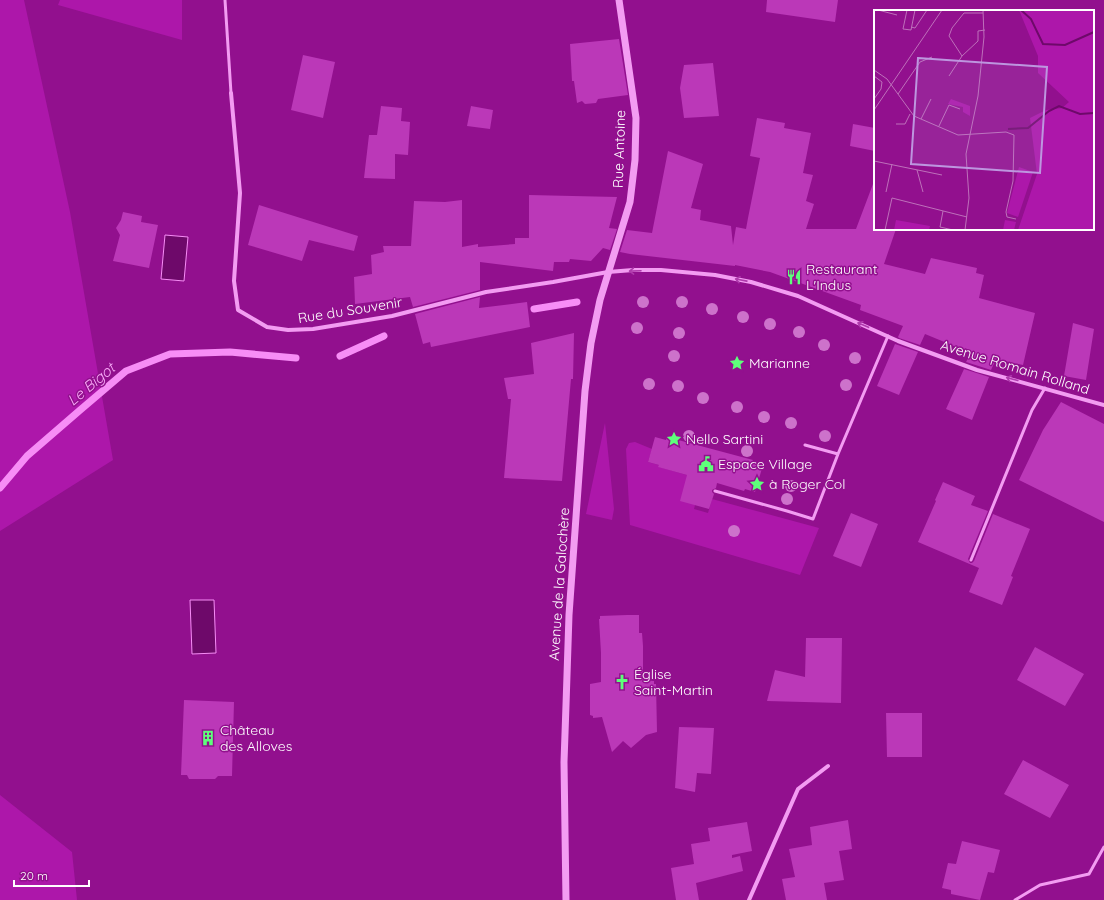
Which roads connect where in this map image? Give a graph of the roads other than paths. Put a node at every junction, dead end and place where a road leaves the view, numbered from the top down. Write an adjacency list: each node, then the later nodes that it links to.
1 (225, 0): 3 (lane, Rue du Souvenir)
2 (619, 0): 4 (street, Rue Antoine)
3 (231, 93): 4 (street, Rue du Souvenir)
4 (608, 272): 5 (street, Avenue Romain Rolland, one-way to 4); 14 (street, Avenue de la Galochère)
5 (888, 336): 6 (street, Avenue Romain Rolland, one-way to 5); 9 (lane)
6 (1045, 388): 7 (street, Avenue Romain Rolland); 11 (lane)
7 (1104, 404)
8 (805, 445): 9 (lane)
9 (838, 454): 10 (lane)
10 (714, 491)
11 (971, 560)
12 (828, 766): 15 (street)
13 (1104, 848): 16 (lane)
14 (566, 900)
15 (748, 900)
16 (1015, 900)

